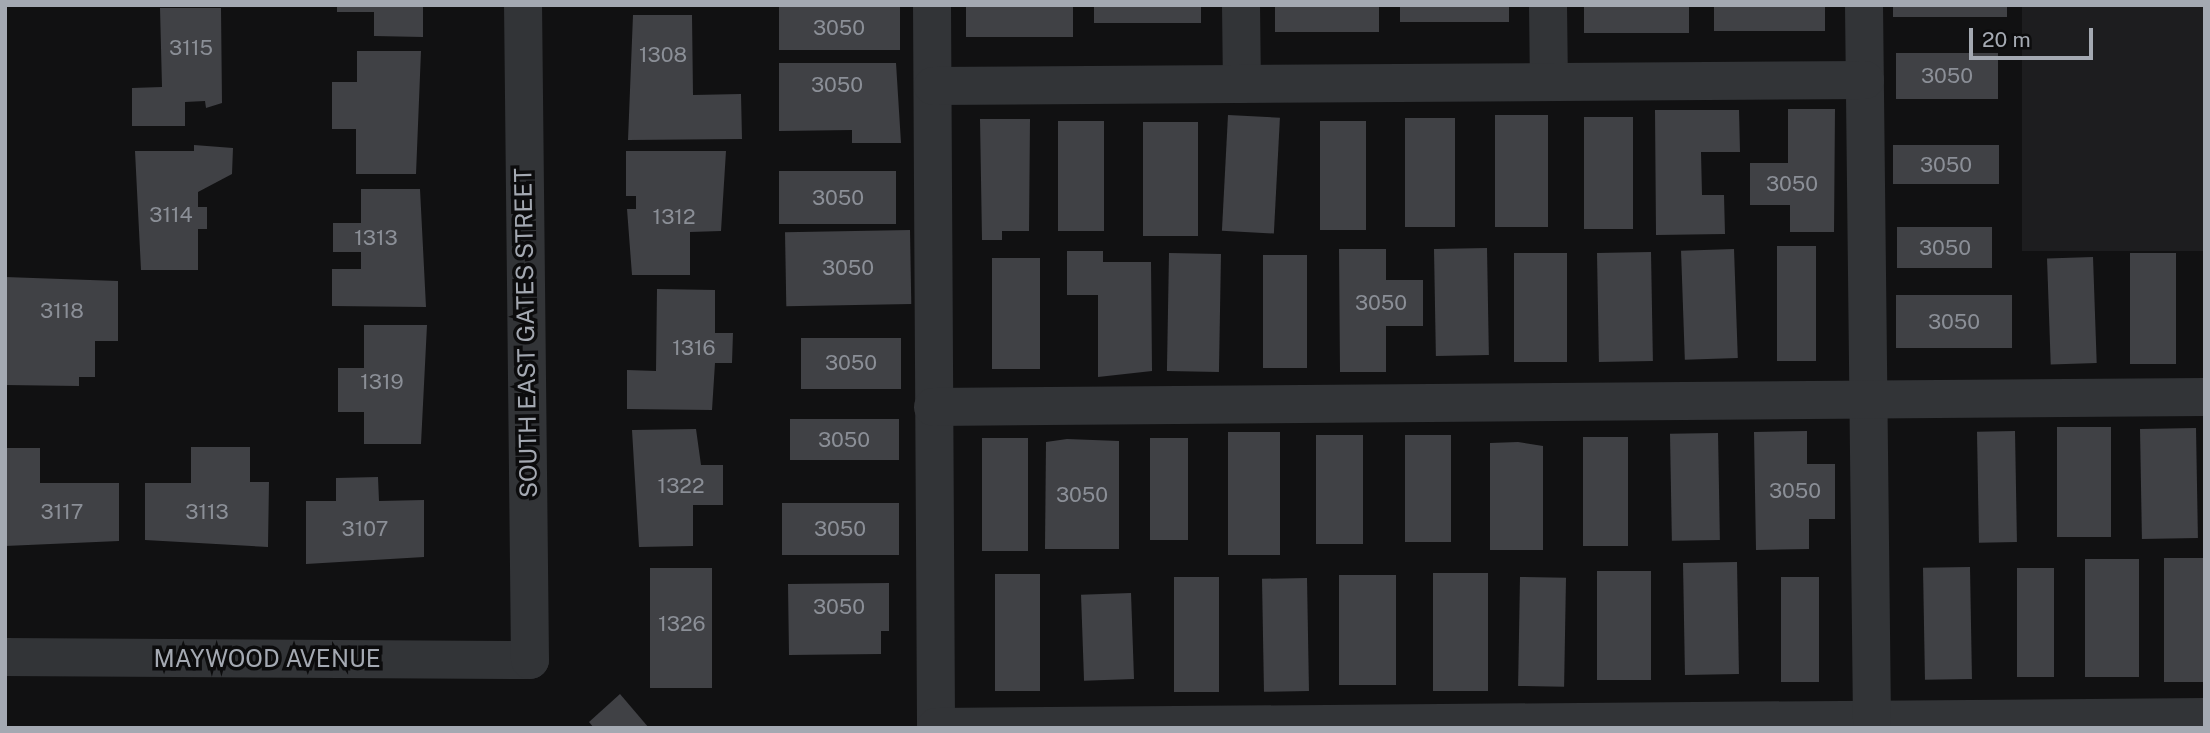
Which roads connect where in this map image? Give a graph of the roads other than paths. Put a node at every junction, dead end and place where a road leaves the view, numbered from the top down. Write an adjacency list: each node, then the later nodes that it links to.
1 (523, 5): 14 (street, SOUTH EAST GATES STREET)
2 (932, 5): 9 (street)
3 (1241, 5): 8 (street)
4 (1548, 5): 7 (street)
5 (1864, 5): 6 (street)
6 (1865, 80): 7 (street); 11 (street)
7 (1549, 82): 8 (street)
8 (1242, 84): 9 (street)
9 (933, 86): 12 (street)
10 (2205, 397): 11 (street)
11 (1870, 400): 12 (street); 16 (street)
12 (933, 407): 17 (street)
13 (5, 657): 14 (street, MAYWOOD AVENUE)
14 (530, 660)
15 (2205, 717): 16 (street)
16 (1872, 720): 17 (street)
17 (1100, 727)

